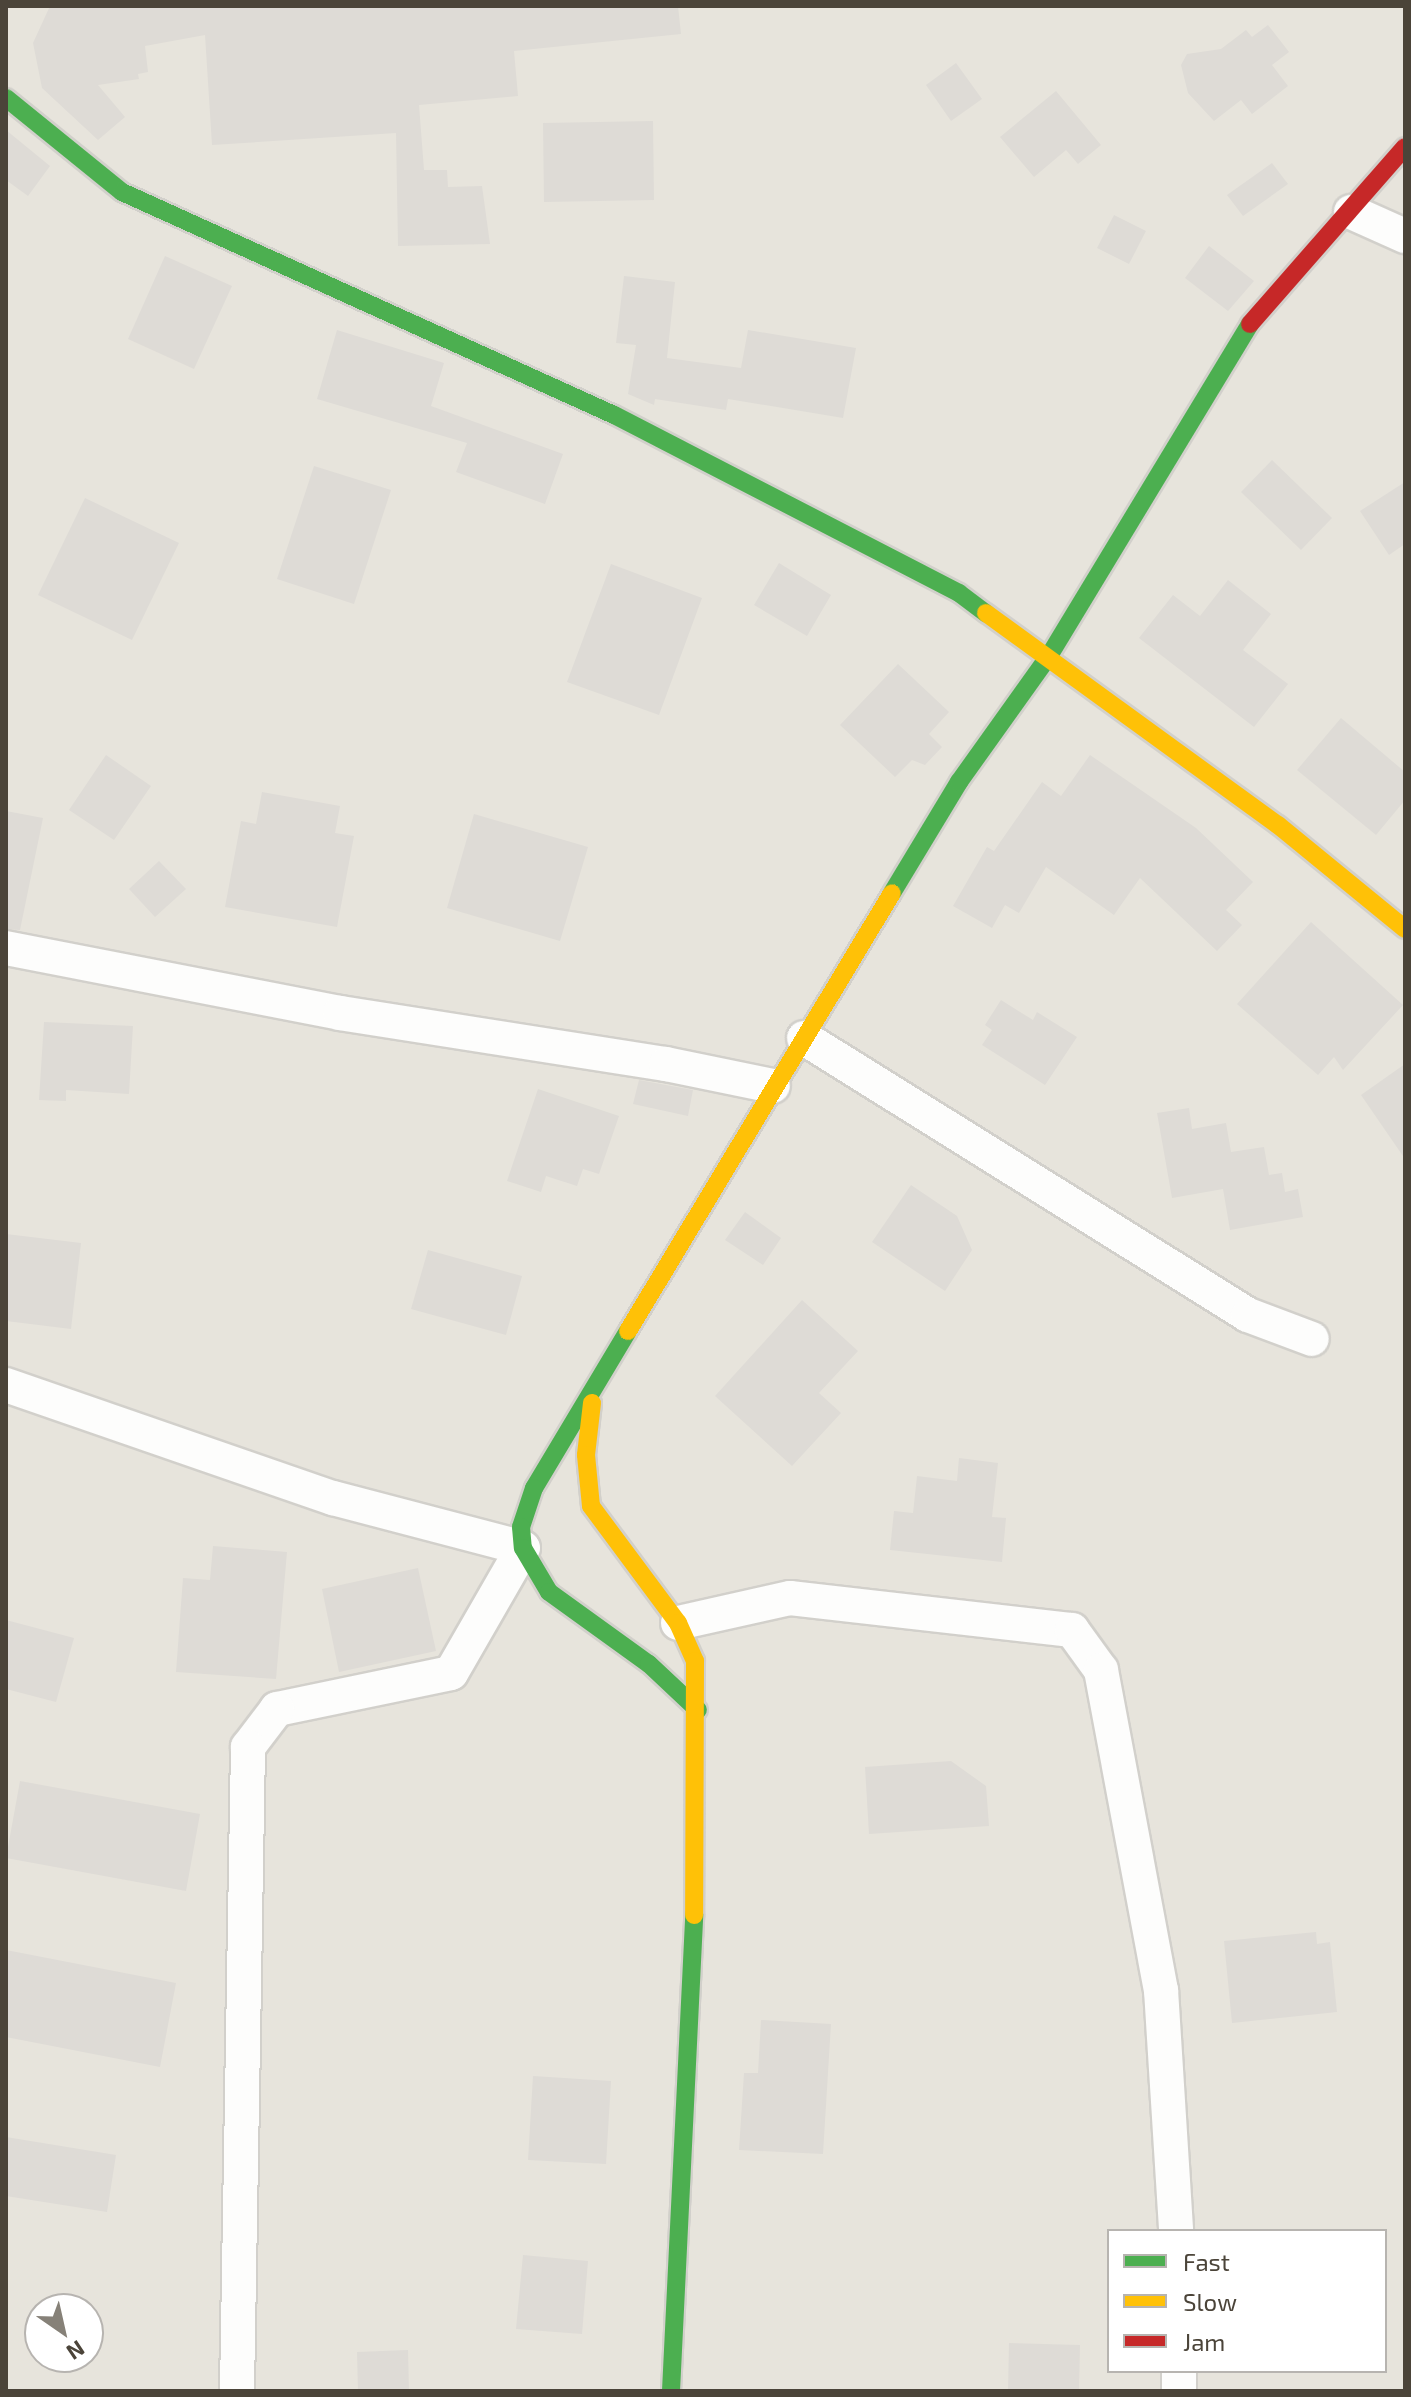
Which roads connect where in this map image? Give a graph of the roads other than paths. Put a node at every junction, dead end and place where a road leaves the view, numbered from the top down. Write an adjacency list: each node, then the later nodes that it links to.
1 (6, 98): 5 (street)
2 (1405, 147): 3 (street)
3 (1351, 212): 4 (street); 5 (street)
4 (1405, 236)
5 (1049, 656): 6 (street); 8 (street)
6 (1405, 929)
7 (6, 948): 9 (street)
8 (804, 1038): 9 (street); 10 (street)
9 (773, 1086): 12 (street)
10 (1312, 1339)
11 (6, 1385): 13 (street)
12 (594, 1392): 13 (street); 14 (street)
13 (523, 1548): 15 (street); 17 (street)
14 (678, 1623): 15 (street); 16 (street)
15 (698, 1710): 18 (street)
16 (1176, 2229)
17 (237, 2391)
18 (671, 2391)

